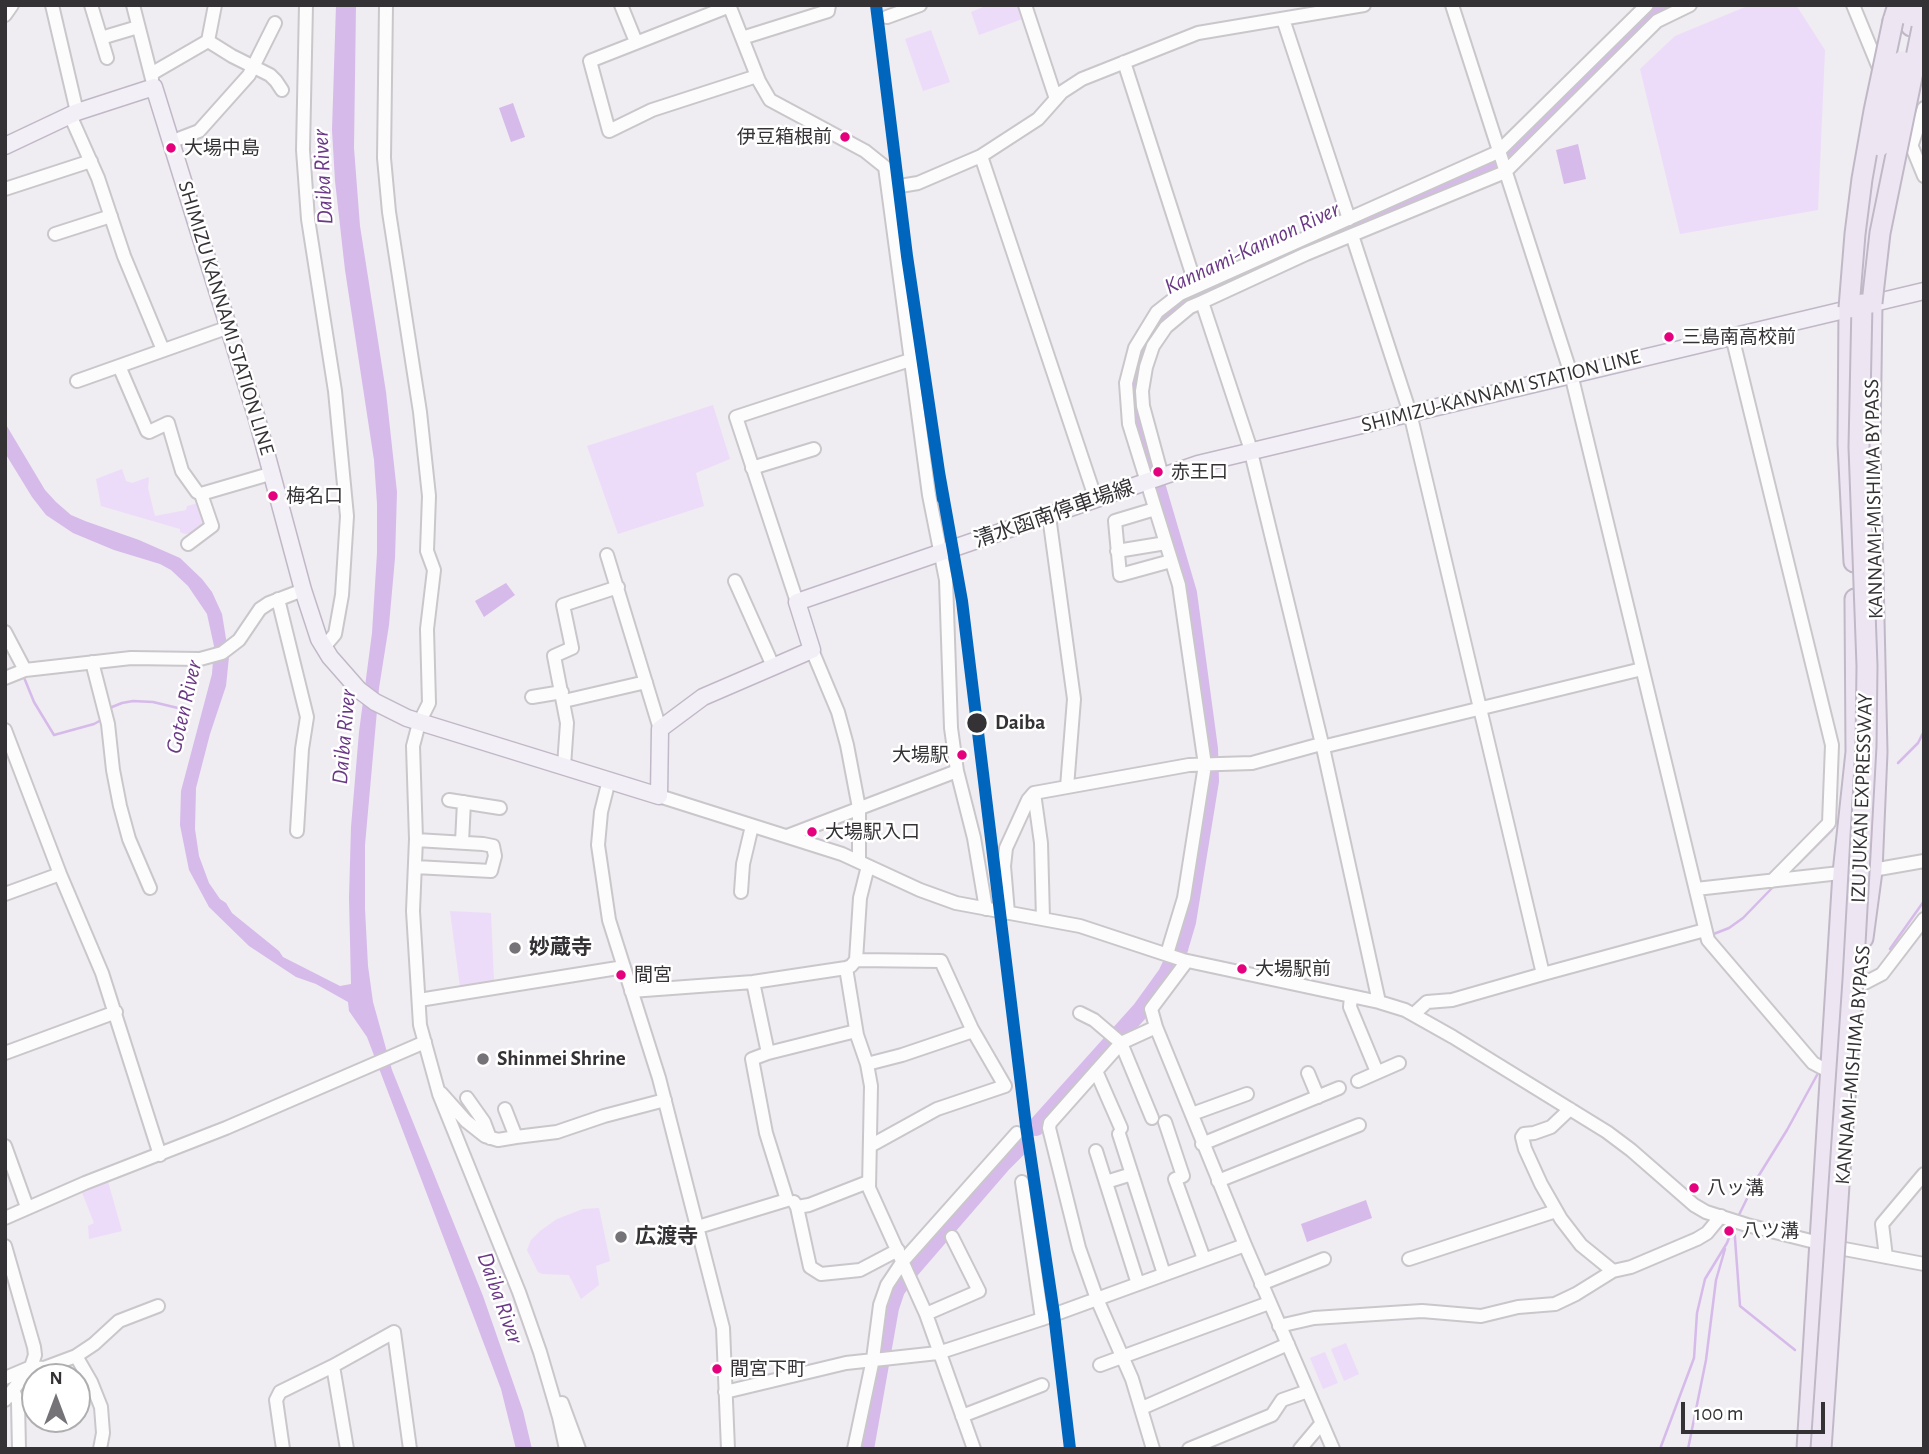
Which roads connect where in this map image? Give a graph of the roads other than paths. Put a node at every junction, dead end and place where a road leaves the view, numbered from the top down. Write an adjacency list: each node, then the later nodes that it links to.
1 (12, 5): 21 (street)
2 (52, 5): 40 (street)
3 (91, 5): 29 (street)
4 (133, 5): 27 (street)
5 (215, 5): 30 (street)
6 (306, 5): 92 (street)
7 (386, 5): 103 (street)
8 (621, 5): 31 (street)
9 (729, 5): 28 (street); 31 (street)
10 (829, 5): 28 (street)
11 (920, 5): 22 (street)
12 (1025, 5): 38 (street)
13 (1364, 5): 24 (street)
14 (1452, 5): 44 (street)
15 (1647, 5): 44 (street)
16 (1672, 5): 23 (street)
17 (1690, 5): 23 (street)
18 (1853, 5): 43 (street)
19 (1907, 5): 25 (highway, IZU JUKAN EXPRESSWAY)
20 (1917, 5): 25 (highway, IZU JUKAN EXPRESSWAY)
21 (5, 15)
22 (887, 17)
23 (1661, 18): 47 (street)
24 (1283, 19): 33 (street); 52 (street)
25 (1908, 21): 60 (highway, KANNAMI-MISHIMA BYPASS, bridge); 61 (highway, KANNAMI-MISHIMA BYPASS, bridge); 251 (highway, IZU JUKAN EXPRESSWAY, bridge)
26 (275, 23): 34 (street)
27 (138, 27): 29 (street); 36 (street)
28 (742, 37): 35 (street)
29 (101, 38): 32 (street)
30 (208, 41): 34 (street); 36 (street)
31 (636, 42): 35 (street)
32 (107, 58)
33 (1124, 62): 38 (street); 57 (street)
34 (253, 67): 37 (street); 41 (street)
35 (757, 76): 49 (street)
36 (153, 80): 40 (main road); 41 (main road, SHIMIZU KANNAMI STATION LINE)
37 (282, 90)
38 (1056, 99): 45 (street)
39 (1924, 108): 43 (street)
40 (74, 114): 42 (main road); 46 (street)
41 (173, 141): 62 (main road, SHIMIZU KANNAMI STATION LINE)
42 (5, 146)
43 (1911, 147): 48 (street)
44 (1498, 152): 47 (street); 52 (street)
45 (981, 156): 49 (street); 77 (street)
46 (91, 160): 50 (street); 51 (street)
47 (1505, 172): 54 (street); 67 (street)
48 (1924, 176)
49 (888, 188): 65 (street)
50 (5, 189)
51 (111, 216): 53 (street); 64 (street)
52 (1349, 219): 55 (street)
53 (55, 234)
54 (1352, 235): 55 (street); 70 (street)
55 (1242, 276): 56 (street)
56 (1224, 283): 57 (street); 59 (street)
57 (1196, 286): 69 (street)
58 (1924, 291): 60 (main road, SHIMIZU-KANNAMI STATION LINE)
59 (1202, 302): 69 (street); 72 (street)
60 (1872, 303): 61 (main road, SHIMIZU-KANNAMI STATION LINE); 126 (highway, KANNAMI-MISHIMA BYPASS)
61 (1850, 308): 63 (main road, SHIMIZU-KANNAMI STATION LINE); 127 (highway, KANNAMI-MISHIMA BYPASS)
62 (229, 327): 64 (street); 74 (main road, SHIMIZU KANNAMI STATION LINE)
63 (1732, 336): 67 (main road, SHIMIZU-KANNAMI STATION LINE); 129 (street)
64 (163, 350): 66 (street)
65 (910, 360): 73 (street); 83 (street)
66 (119, 366): 68 (street); 76 (street)
67 (1571, 374): 70 (main road, SHIMIZU-KANNAMI STATION LINE); 96 (street)
68 (76, 382)
69 (1135, 407): 75 (street)
70 (1410, 413): 72 (main road, SHIMIZU-KANNAMI STATION LINE); 102 (street)
71 (814, 449): 73 (street)
72 (1250, 452): 75 (main road, SHIMIZU-KANNAMI STATION LINE); 106 (street)
73 (752, 468): 90 (street)
74 (273, 473): 76 (street); 88 (main road, SHIMIZU KANNAMI STATION LINE)
75 (1154, 478): 77 (main road, 清水函南停車場線); 78 (street)
76 (201, 494): 81 (street)
77 (1096, 500): 79 (main road, 清水函南停車場線)
78 (1155, 509): 80 (street); 82 (street)
79 (1049, 516): 83 (main road, 清水函南停車場線); 111 (street)
80 (1166, 543): 82 (street); 85 (street)
81 (188, 544)
82 (1118, 551): 85 (street)
83 (941, 553): 90 (main road, 清水函南停車場線); 109 (street)
84 (607, 555): 87 (street)
85 (1171, 561): 107 (street)
86 (735, 581): 95 (street)
87 (618, 587): 99 (street); 100 (street)
88 (303, 590): 89 (street); 92 (main road, SHIMIZU KANNAMI STATION LINE)
89 (278, 599): 94 (street); 119 (street)
90 (797, 602): 93 (main road)
91 (5, 632): 97 (street)
92 (324, 647): 103 (main road, SHIMIZU KANNAMI STATION LINE)
93 (813, 650): 95 (main road); 117 (street)
94 (92, 662): 97 (street); 130 (street)
95 (773, 666): 104 (main road)
96 (1642, 669): 102 (street); 131 (street)
97 (25, 670): 98 (street)
98 (5, 678)
99 (646, 682): 100 (street); 104 (street)
100 (563, 696): 101 (street); 108 (street)
101 (532, 697)
102 (1480, 708): 106 (street); 143 (street)
103 (413, 721): 108 (main road); 121 (street)
104 (660, 729): 113 (main road)
105 (5, 730): 128 (street)
106 (1322, 746): 107 (street); 149 (street)
107 (1205, 765): 111 (street); 139 (street)
108 (564, 766): 110 (main road)
109 (957, 772): 117 (street); 134 (street)
110 (609, 780): 113 (main road); 142 (street)
111 (1068, 787): 112 (street)
112 (1034, 793): 135 (street); 136 (street)
113 (659, 796): 118 (street)
114 (449, 800): 115 (street)
115 (464, 802): 116 (street); 122 (street)
116 (499, 808)
117 (859, 808): 120 (street); 124 (street)
118 (752, 826): 120 (street); 132 (street)
119 (297, 831)
120 (786, 836): 124 (street)
121 (416, 840): 122 (street); 125 (street)
122 (462, 842): 125 (street)
123 (1924, 862): 126 (street)
124 (864, 863): 134 (street); 141 (street)
125 (415, 867): 148 (street)
126 (1872, 870): 127 (street); 145 (highway, KANNAMI-MISHIMA BYPASS)
127 (1843, 873): 129 (street); 164 (highway, KANNAMI-MISHIMA BYPASS)
128 (60, 874): 133 (street); 150 (street)
129 (1772, 881): 131 (street)
130 (150, 888)
131 (1696, 889): 138 (street)
132 (741, 892)
133 (5, 894)
134 (986, 909): 135 (street)
135 (1008, 913): 136 (street)
136 (1043, 919): 139 (street)
137 (1924, 919): 145 (street)
138 (1706, 934): 143 (street); 164 (street)
139 (1168, 955): 140 (street)
140 (1185, 960): 147 (street); 153 (street)
141 (851, 964): 144 (street); 154 (street); 155 (street)
142 (624, 967): 146 (street); 148 (street)
143 (1543, 974): 152 (street)
144 (753, 982): 146 (street); 159 (street)
145 (1857, 987): 201 (highway, KANNAMI-MISHIMA BYPASS)
146 (631, 991): 172 (street)
147 (1351, 996): 149 (street); 163 (street)
148 (419, 1000): 157 (street)
149 (1379, 1002): 152 (street)
150 (116, 1013): 158 (street); 184 (street)
151 (1080, 1013): 156 (street)
152 (1413, 1014): 174 (street)
153 (1156, 1027): 156 (street); 175 (street)
154 (856, 1031): 159 (street); 161 (street)
155 (973, 1031): 161 (street); 182 (street)
156 (1117, 1039): 162 (street); 204 (street)
157 (422, 1043): 168 (street); 184 (street)
158 (5, 1053)
159 (768, 1053): 191 (street)
160 (1399, 1063): 163 (street)
161 (867, 1064): 182 (street)
162 (1096, 1071): 185 (street); 212 (street)
163 (1377, 1072): 166 (street)
164 (1830, 1072): 198 (highway, KANNAMI-MISHIMA BYPASS)
165 (1308, 1073): 170 (street)
166 (1358, 1081)
167 (1339, 1088): 170 (street)
168 (438, 1090): 179 (street); 232 (street)
169 (1247, 1094): 175 (street)
170 (1318, 1097): 180 (street)
171 (467, 1098): 179 (street)
172 (665, 1100): 178 (street); 196 (street)
173 (505, 1109): 178 (street)
174 (1570, 1109): 193 (street); 194 (street)
175 (1192, 1114): 180 (street)
176 (1359, 1125): 187 (street)
177 (1017, 1133): 203 (street)
178 (516, 1137): 179 (street)
179 (490, 1138)
180 (1202, 1143): 187 (street)
181 (5, 1146): 192 (street)
182 (870, 1146): 188 (street)
183 (1096, 1151): 190 (street)
184 (160, 1155): 192 (street)
185 (1132, 1174): 190 (street); 209 (street)
186 (1924, 1174): 202 (street)
187 (1218, 1181): 199 (street)
188 (869, 1182): 191 (street); 203 (street)
189 (1022, 1182): 216 (street)
190 (1106, 1182): 210 (street)
191 (792, 1204): 196 (street); 203 (street)
192 (27, 1208): 195 (street)
193 (1556, 1211): 206 (street); 208 (street)
194 (1725, 1218): 198 (street); 208 (street)
195 (5, 1219)
196 (698, 1227): 230 (street)
197 (953, 1237): 215 (street)
198 (1819, 1242): 201 (street); 250 (highway, KANNAMI-MISHIMA BYPASS)
199 (1244, 1245): 204 (street); 211 (street)
200 (5, 1246): 223 (street)
201 (1839, 1248): 202 (street); 251 (highway, KANNAMI-MISHIMA BYPASS)
202 (1886, 1256): 207 (street)
203 (902, 1259): 215 (street); 222 (street)
204 (1204, 1259): 209 (street)
205 (1324, 1259): 211 (street)
206 (1409, 1259)
207 (1924, 1265)
208 (1613, 1271): 217 (street)
209 (1164, 1274): 210 (street)
210 (1138, 1284): 212 (street)
211 (1261, 1284): 213 (street)
212 (1097, 1299): 216 (street); 221 (street)
213 (1269, 1303): 217 (street); 221 (street)
214 (158, 1306): 220 (street)
215 (926, 1314): 219 (street)
216 (1042, 1319): 219 (street)
217 (1279, 1326): 218 (street)
218 (1287, 1344): 229 (street); 233 (street)
219 (939, 1353): 222 (street); 234 (street)
220 (76, 1356): 224 (street); 237 (street)
221 (1122, 1358): 225 (street); 233 (street)
222 (879, 1359): 230 (street); 244 (street)
223 (32, 1363)
224 (57, 1363)
225 (1100, 1365)
226 (334, 1366): 238 (street); 239 (street); 240 (street)
227 (21, 1380): 231 (street)
228 (1042, 1385): 234 (street)
229 (1308, 1391): 235 (street); 247 (street)
230 (725, 1392): 243 (street)
231 (9, 1395): 236 (street)
232 (554, 1396): 241 (street); 242 (street)
233 (1142, 1408): 246 (street)
234 (962, 1416): 245 (street)
235 (1321, 1424): 248 (street); 249 (street)
236 (19, 1449)
237 (100, 1449)
238 (283, 1449)
239 (346, 1449)
240 (410, 1449)
241 (566, 1449)
242 (579, 1449)
243 (728, 1449)
244 (854, 1449)
245 (974, 1449)
246 (1153, 1449)
247 (1189, 1449)
248 (1300, 1449)
249 (1333, 1449)
250 (1807, 1449)
251 (1824, 1449)

